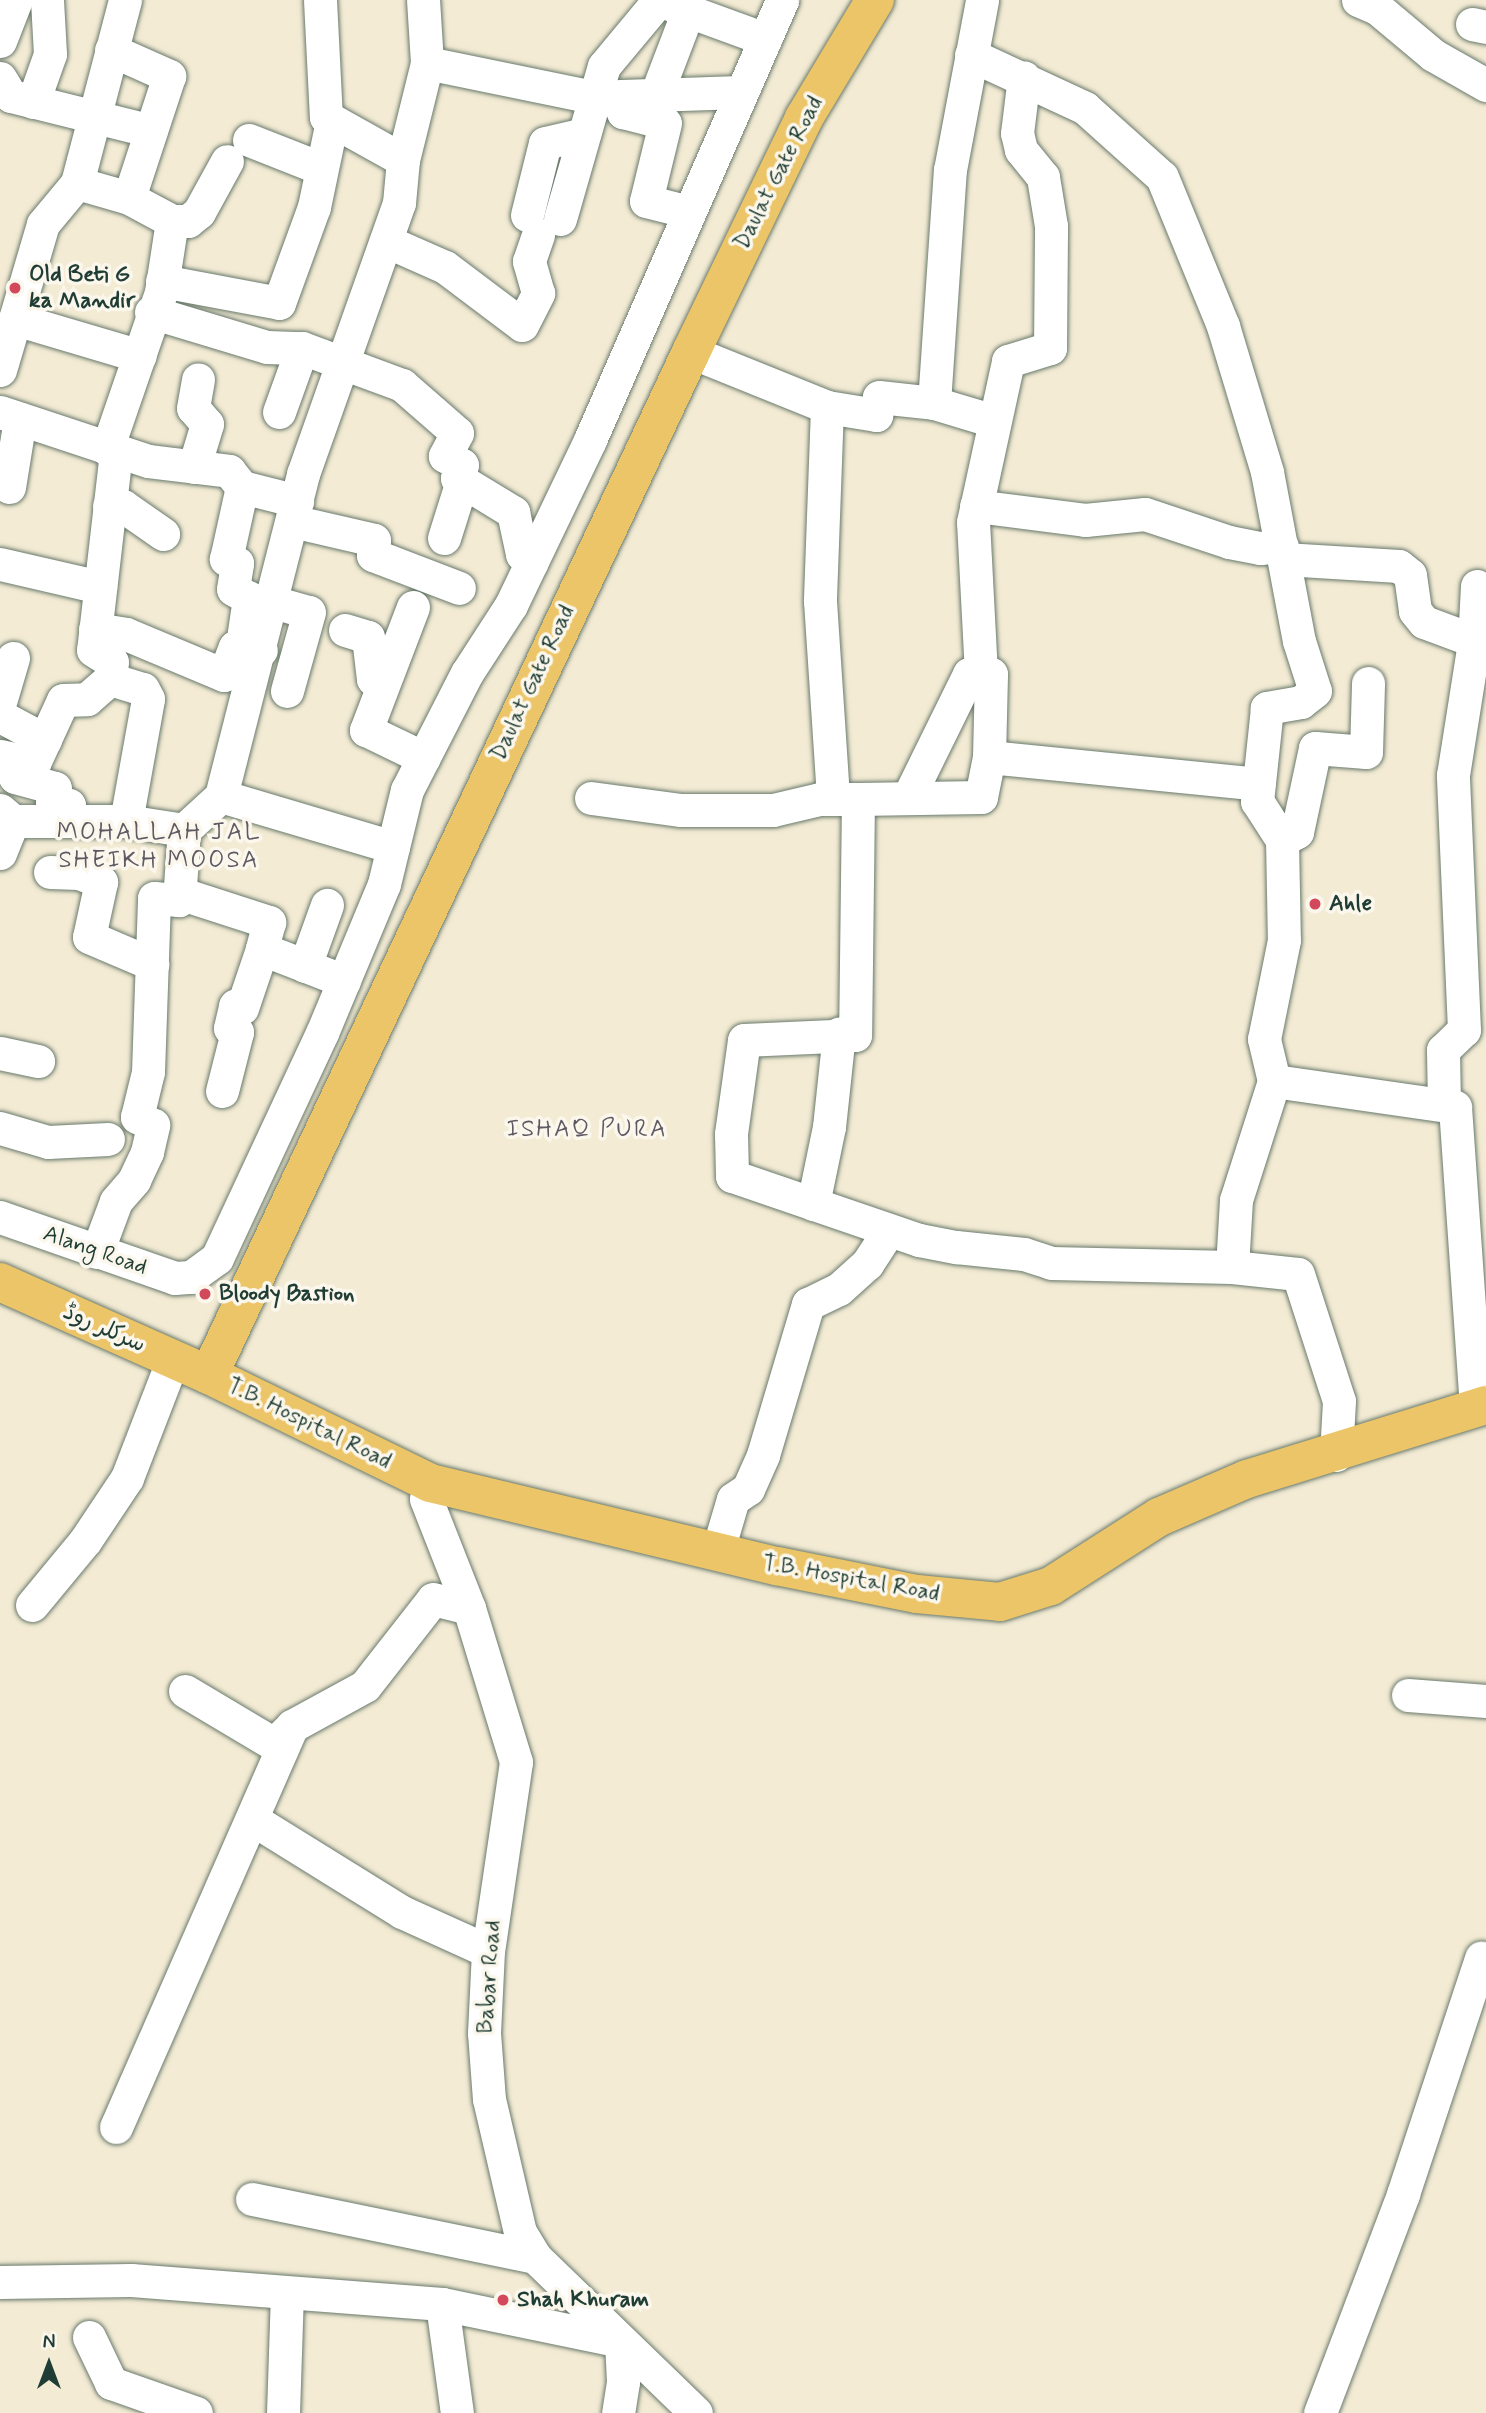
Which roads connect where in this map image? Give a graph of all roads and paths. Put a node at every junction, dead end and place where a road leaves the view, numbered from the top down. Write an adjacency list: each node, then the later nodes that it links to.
1 (16, 0): 12 (street)
2 (47, 0): 21 (street)
3 (125, 0): 13 (street)
4 (320, 0): 23 (street)
5 (423, 0): 15 (street)
6 (782, 0): 11 (street)
7 (875, 0): 36 (main road, Daulat Gate Road)
8 (982, 0): 14 (street)
9 (1358, 0): 17 (street)
10 (666, 3): 11 (street); 19 (street); 20 (street)
11 (765, 39): 18 (street)
12 (0, 41)
13 (111, 50): 22 (street); 24 (street)
14 (971, 55): 16 (street); 41 (street)
15 (427, 63): 20 (street); 25 (street)
16 (1024, 77): 45 (street); 56 (street)
17 (1486, 85)
18 (740, 92): 19 (street); 29 (street)
19 (656, 95): 20 (street)
20 (605, 97): 29 (street); 31 (street)
21 (9, 98): 22 (street)
22 (93, 115): 24 (street); 27 (street)
23 (332, 121): 25 (street); 26 (street)
24 (151, 131): 28 (street)
25 (402, 160): 31 (street)
26 (320, 168): 30 (street); 32 (street)
27 (77, 183): 28 (street); 34 (street)
28 (129, 198): 30 (street)
29 (689, 212): 57 (street)
30 (172, 221): 32 (street)
31 (386, 241): 38 (street)
32 (162, 281): 33 (street)
33 (151, 312): 35 (street); 37 (street)
34 (10, 315): 37 (street); 39 (street)
35 (302, 348): 38 (street); 43 (street)
36 (691, 352): 42 (street); 113 (main road, Daulat Gate Road)
37 (140, 356): 46 (street)
38 (346, 362): 48 (street); 53 (street)
39 (0, 370)
40 (198, 379): 47 (street)
41 (934, 403): 42 (street); 45 (street)
42 (827, 407): 84 (street)
43 (279, 412)
44 (10, 416): 46 (street); 49 (street)
45 (995, 421): 52 (street)
46 (111, 450): 47 (street); 51 (street)
47 (194, 467): 50 (street)
48 (462, 481): 55 (street); 57 (street)
49 (9, 487)
50 (242, 487): 53 (street); 67 (street)
51 (109, 506): 54 (street); 60 (street)
52 (976, 506): 56 (street); 69 (street)
53 (294, 511): 61 (street); 62 (street)
54 (163, 534)
55 (444, 538)
56 (1283, 552): 66 (street); 80 (street)
57 (531, 563): 79 (street)
58 (0, 565): 60 (street)
59 (1477, 586): 66 (street)
60 (100, 587): 64 (street)
61 (459, 588)
62 (273, 602): 67 (street); 73 (street)
63 (413, 607): 71 (street)
64 (95, 629): 67 (street); 70 (street)
65 (345, 630): 71 (street)
66 (1480, 644): 103 (street)
67 (251, 649): 81 (street)
68 (13, 658): 74 (street)
69 (981, 674): 77 (street); 83 (street)
70 (110, 679): 76 (street); 87 (street)
71 (384, 682): 79 (street)
72 (1368, 683): 89 (street)
73 (288, 691)
74 (0, 702)
75 (0, 716): 76 (street)
76 (45, 740): 78 (street)
77 (989, 757): 80 (street); 83 (street)
78 (9, 758): 86 (street)
79 (424, 758): 90 (street)
80 (1259, 784): 89 (street)
81 (221, 796): 88 (street); 90 (street)
82 (591, 798): 84 (street)
83 (908, 798): 84 (street)
84 (846, 799): 98 (street)
85 (6, 815): 86 (street); 91 (street)
86 (73, 821): 87 (street); 95 (street)
87 (126, 821): 88 (street)
88 (184, 831): 92 (street)
89 (1282, 841): 101 (street)
90 (393, 847): 97 (street)
91 (0, 853)
92 (179, 893): 94 (street); 95 (street)
93 (327, 905): 96 (street)
94 (262, 949): 96 (street); 102 (street)
95 (152, 964): 109 (street)
96 (305, 966): 97 (street)
97 (344, 981): 109 (street, Alang Road)
98 (839, 1034): 106 (street); 106 (street)
99 (0, 1053): 100 (street)
100 (38, 1061)
101 (1274, 1081): 103 (street); 110 (street)
102 (222, 1091)
103 (1444, 1104): 114 (street)
104 (0, 1128): 105 (street)
105 (108, 1139)
106 (813, 1204): 108 (street)
107 (0, 1217): 109 (street, Alang Road)
108 (889, 1230): 110 (street); 117 (street)
109 (97, 1252)
110 (1231, 1267): 115 (street)
111 (0, 1282): 112 (main road, سرکلر روڈ)
112 (173, 1359): 113 (main road, سرکلر روڈ); 118 (street)
113 (209, 1376): 116 (main road, T.B. Hospital Road)
114 (1481, 1407): 115 (main road, T.B. Hospital Road)
115 (1336, 1455): 117 (main road, T.B. Hospital Road)
116 (430, 1483): 117 (main road, T.B. Hospital Road); 119 (street, Babar Road)
117 (717, 1553)
118 (32, 1605)
119 (469, 1608): 123 (street); 125 (street, Babar Road)
120 (185, 1692): 123 (street)
121 (1408, 1695): 122 (street)
122 (1486, 1701)
123 (292, 1726): 124 (street)
124 (252, 1819): 125 (street); 127 (street)
125 (488, 1951): 129 (street, Babar Road)
126 (1481, 1958): 140 (street)
127 (116, 2127)
128 (252, 2199): 129 (street)
129 (535, 2257): 134 (street, Babar Road)
130 (0, 2282): 131 (street)
131 (286, 2294): 132 (street); 136 (street)
132 (442, 2304): 134 (street); 137 (street)
133 (89, 2337): 135 (street)
134 (621, 2341): 138 (street); 139 (street, Babar Road)
135 (197, 2413)
136 (283, 2413)
137 (457, 2413)
138 (618, 2413)
139 (696, 2413)
140 (1320, 2413)

